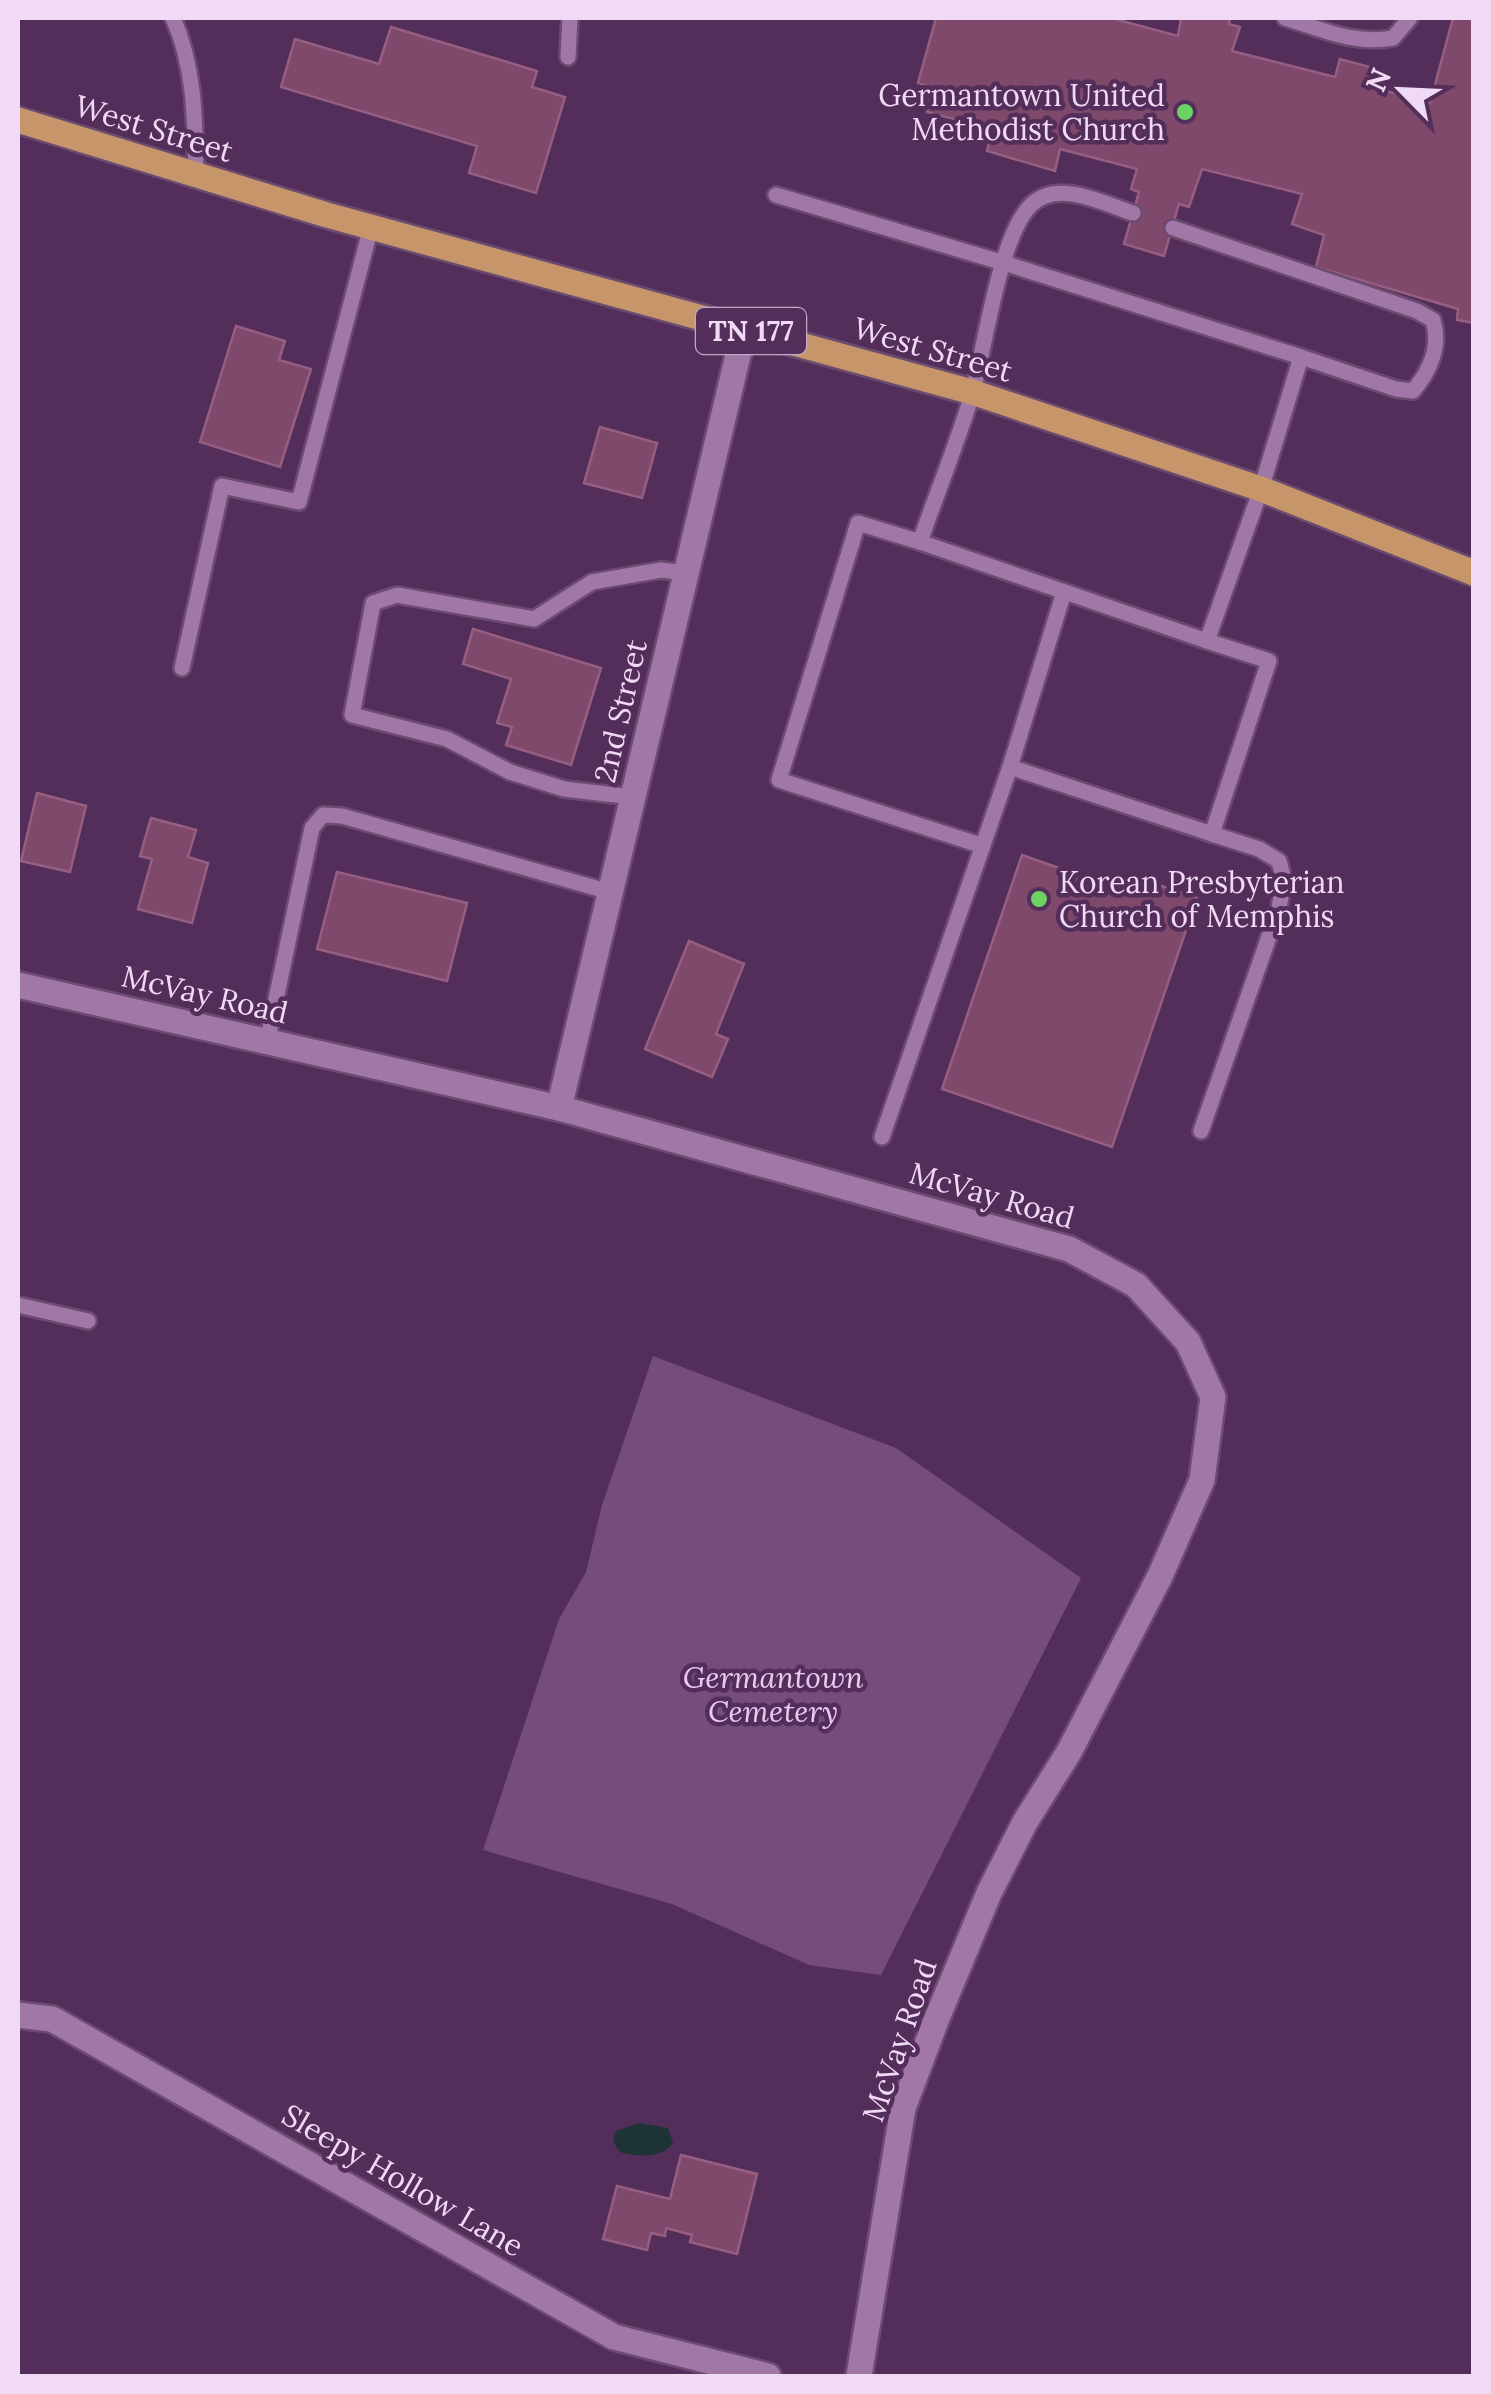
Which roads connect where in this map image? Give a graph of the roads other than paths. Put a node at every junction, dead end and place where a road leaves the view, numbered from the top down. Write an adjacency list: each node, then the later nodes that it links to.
1 (173, 18): 7 (lane)
2 (570, 18): 5 (lane)
3 (1284, 18): 4 (lane)
4 (1410, 18)
5 (568, 56)
6 (18, 120): 7 (main road, West Street / TN 177)
7 (196, 175): 10 (main road, West Street / TN 177)
8 (776, 195): 12 (lane)
9 (1133, 213): 12 (lane)
10 (371, 227): 13 (main road, West Street / TN 177); 22 (lane)
11 (1173, 228): 14 (lane)
12 (1004, 263): 14 (lane); 15 (lane)
13 (744, 330): 15 (main road, West Street / TN 177); 18 (street, 2nd Street)
14 (1301, 357): 16 (lane)
15 (972, 392): 16 (main road, West Street / TN 177); 17 (lane)
16 (1261, 489): 19 (main road, West Street / TN 177); 21 (lane)
17 (920, 542): 20 (lane); 26 (lane)
18 (686, 573): 24 (street, 2nd Street); 24 (lane)
19 (1474, 573)
20 (1064, 592): 21 (lane); 23 (lane)
21 (1208, 641): 25 (lane)
22 (182, 668)
23 (1010, 767): 25 (lane); 26 (lane)
24 (632, 797): 27 (street, 2nd Street)
25 (1212, 834): 31 (lane)
26 (983, 846): 32 (lane)
27 (610, 892): 29 (lane); 30 (street, 2nd Street)
28 (18, 985): 29 (street, McVay Road)
29 (267, 1042): 30 (street, McVay Road)
30 (558, 1108): 37 (street, McVay Road)
31 (1201, 1131)
32 (882, 1137)
33 (18, 1305): 34 (lane)
34 (88, 1321)
35 (18, 2014): 36 (street, Sleepy Hollow Lane)
36 (768, 2376)
37 (859, 2376)

